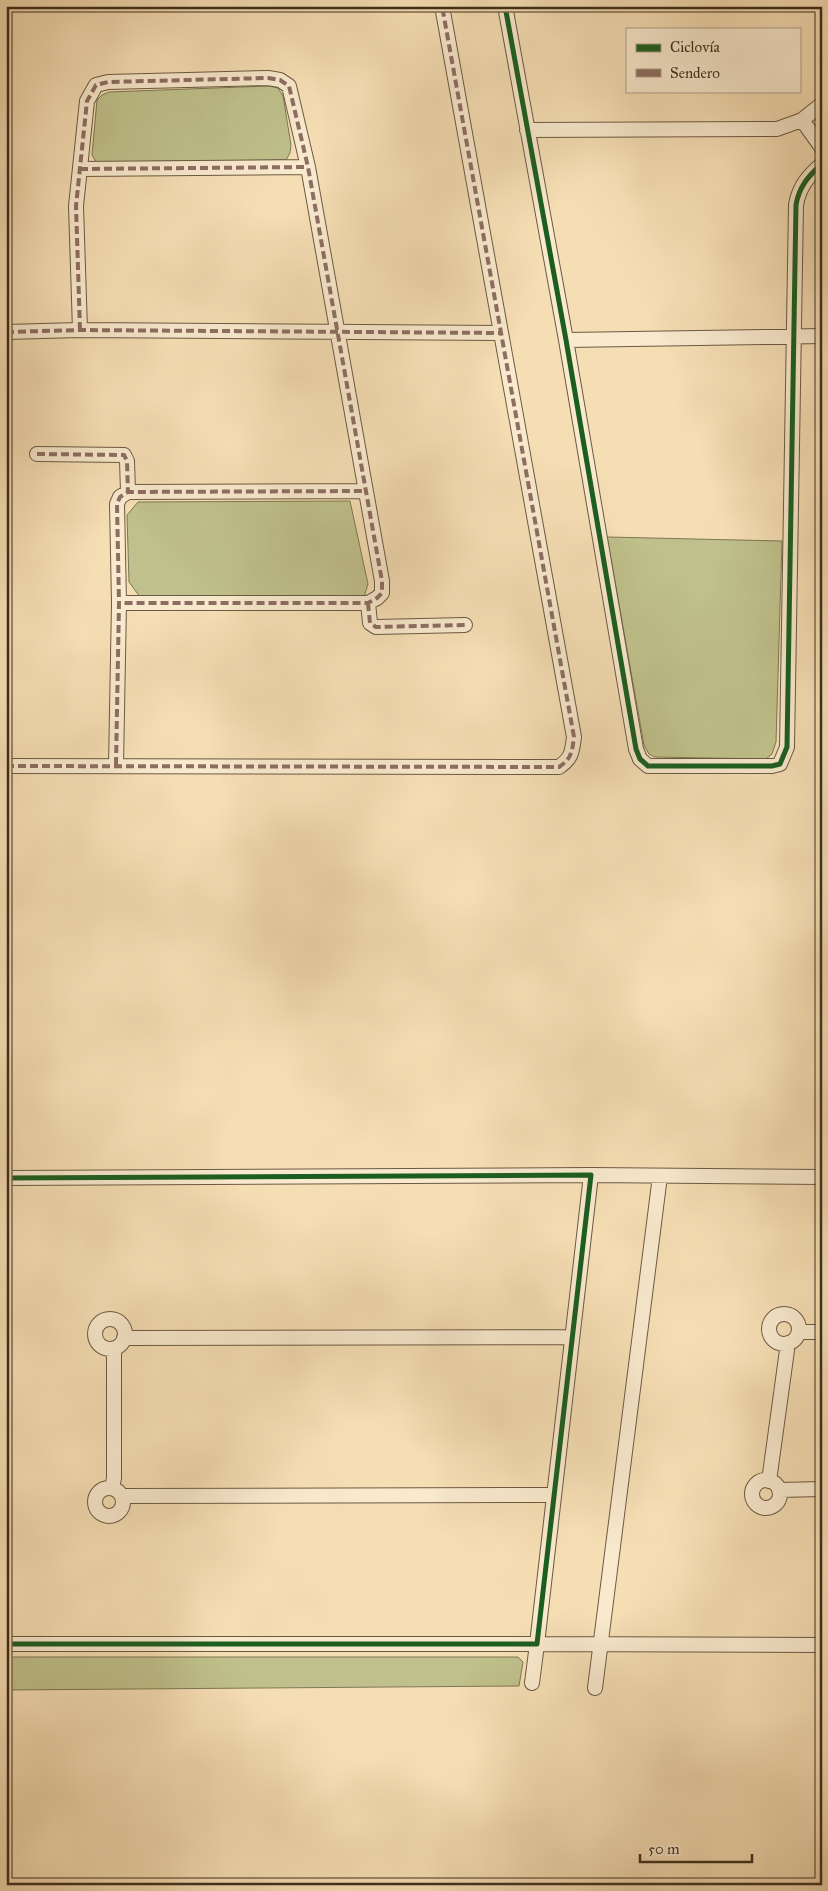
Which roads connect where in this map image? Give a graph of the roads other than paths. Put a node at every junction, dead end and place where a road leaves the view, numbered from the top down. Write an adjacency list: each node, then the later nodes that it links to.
1 (442, 6): 13 (street)
2 (505, 6): 5 (street)
3 (822, 104): 4 (street)
4 (802, 120): 5 (street); 6 (street)
5 (527, 130): 16 (street)
6 (822, 148)
7 (822, 164): 14 (street)
8 (308, 167): 9 (street); 9 (street); 12 (street)
9 (80, 169): 10 (street)
10 (80, 330): 11 (street); 12 (street)
11 (6, 332)
12 (336, 332): 13 (street); 18 (street)
13 (501, 333): 23 (street)
14 (793, 336): 15 (street); 16 (street); 16 (street)
15 (822, 336)
16 (566, 340)
17 (37, 454): 19 (street)
18 (366, 491): 19 (street); 21 (street)
19 (128, 492): 20 (street)
20 (119, 603): 21 (street); 23 (street)
21 (368, 603): 22 (street)
22 (465, 626)
23 (116, 765): 24 (street)
24 (6, 766)
25 (592, 1175): 26 (street); 28 (street); 31 (street)
26 (660, 1176): 27 (street); 39 (street)
27 (822, 1177)
28 (6, 1178)
29 (799, 1332): 30 (street); 33 (street); 33 (street)
30 (822, 1332)
31 (572, 1337): 32 (street); 36 (street)
32 (124, 1338): 34 (street); 34 (street)
33 (788, 1343): 35 (street)
34 (114, 1349): 36 (street)
35 (822, 1489)
36 (554, 1495): 38 (street)
37 (6, 1644): 38 (street)
38 (537, 1644): 39 (street); 41 (street)
39 (600, 1645): 40 (street); 42 (street)
40 (822, 1645)
41 (532, 1683)
42 (595, 1688)

